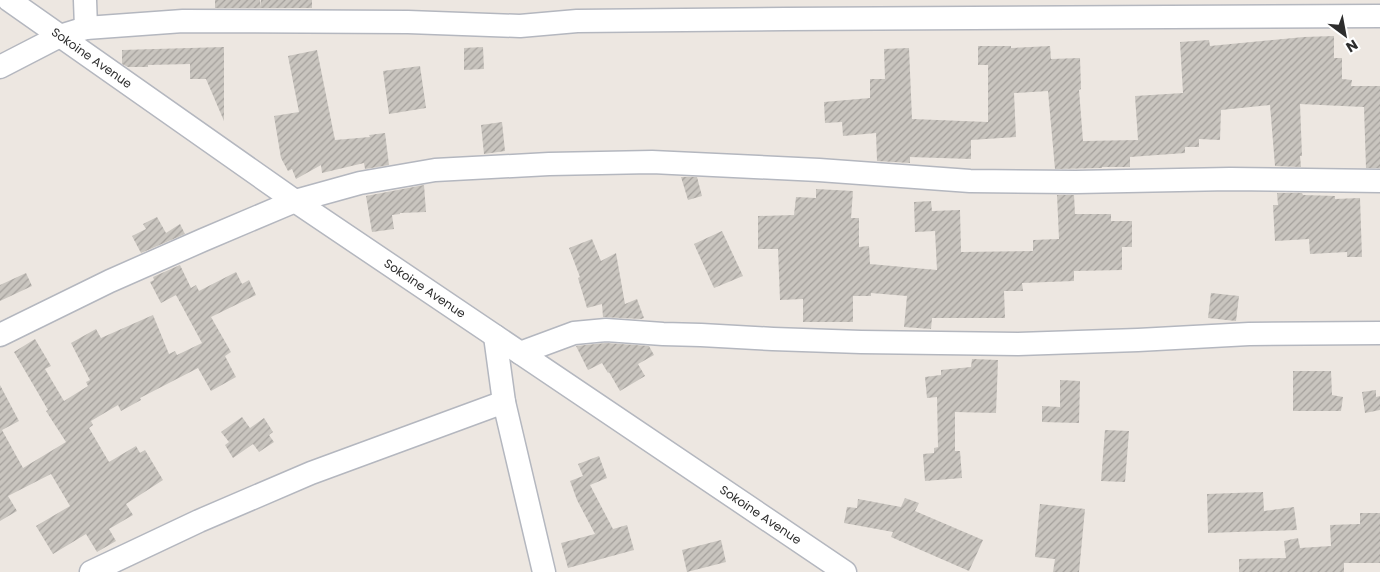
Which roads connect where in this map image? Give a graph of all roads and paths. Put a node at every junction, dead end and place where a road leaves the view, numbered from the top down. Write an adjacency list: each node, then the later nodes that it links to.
1 (9, 0): 5 (street, Sokoine Avenue)
2 (85, 0): 4 (street)
3 (1380, 16): 4 (street)
4 (86, 28): 5 (street)
5 (60, 36): 6 (street); 8 (street, Sokoine Avenue)
6 (0, 67)
7 (1380, 181): 8 (street)
8 (295, 200): 10 (street); 11 (street, Sokoine Avenue)
9 (1380, 333): 12 (street)
10 (0, 335)
11 (495, 336): 12 (street, Sokoine Avenue); 13 (street)
12 (520, 353): 16 (street, Sokoine Avenue)
13 (504, 402): 14 (street); 15 (street)
14 (91, 572)
15 (544, 572)
16 (845, 572)

